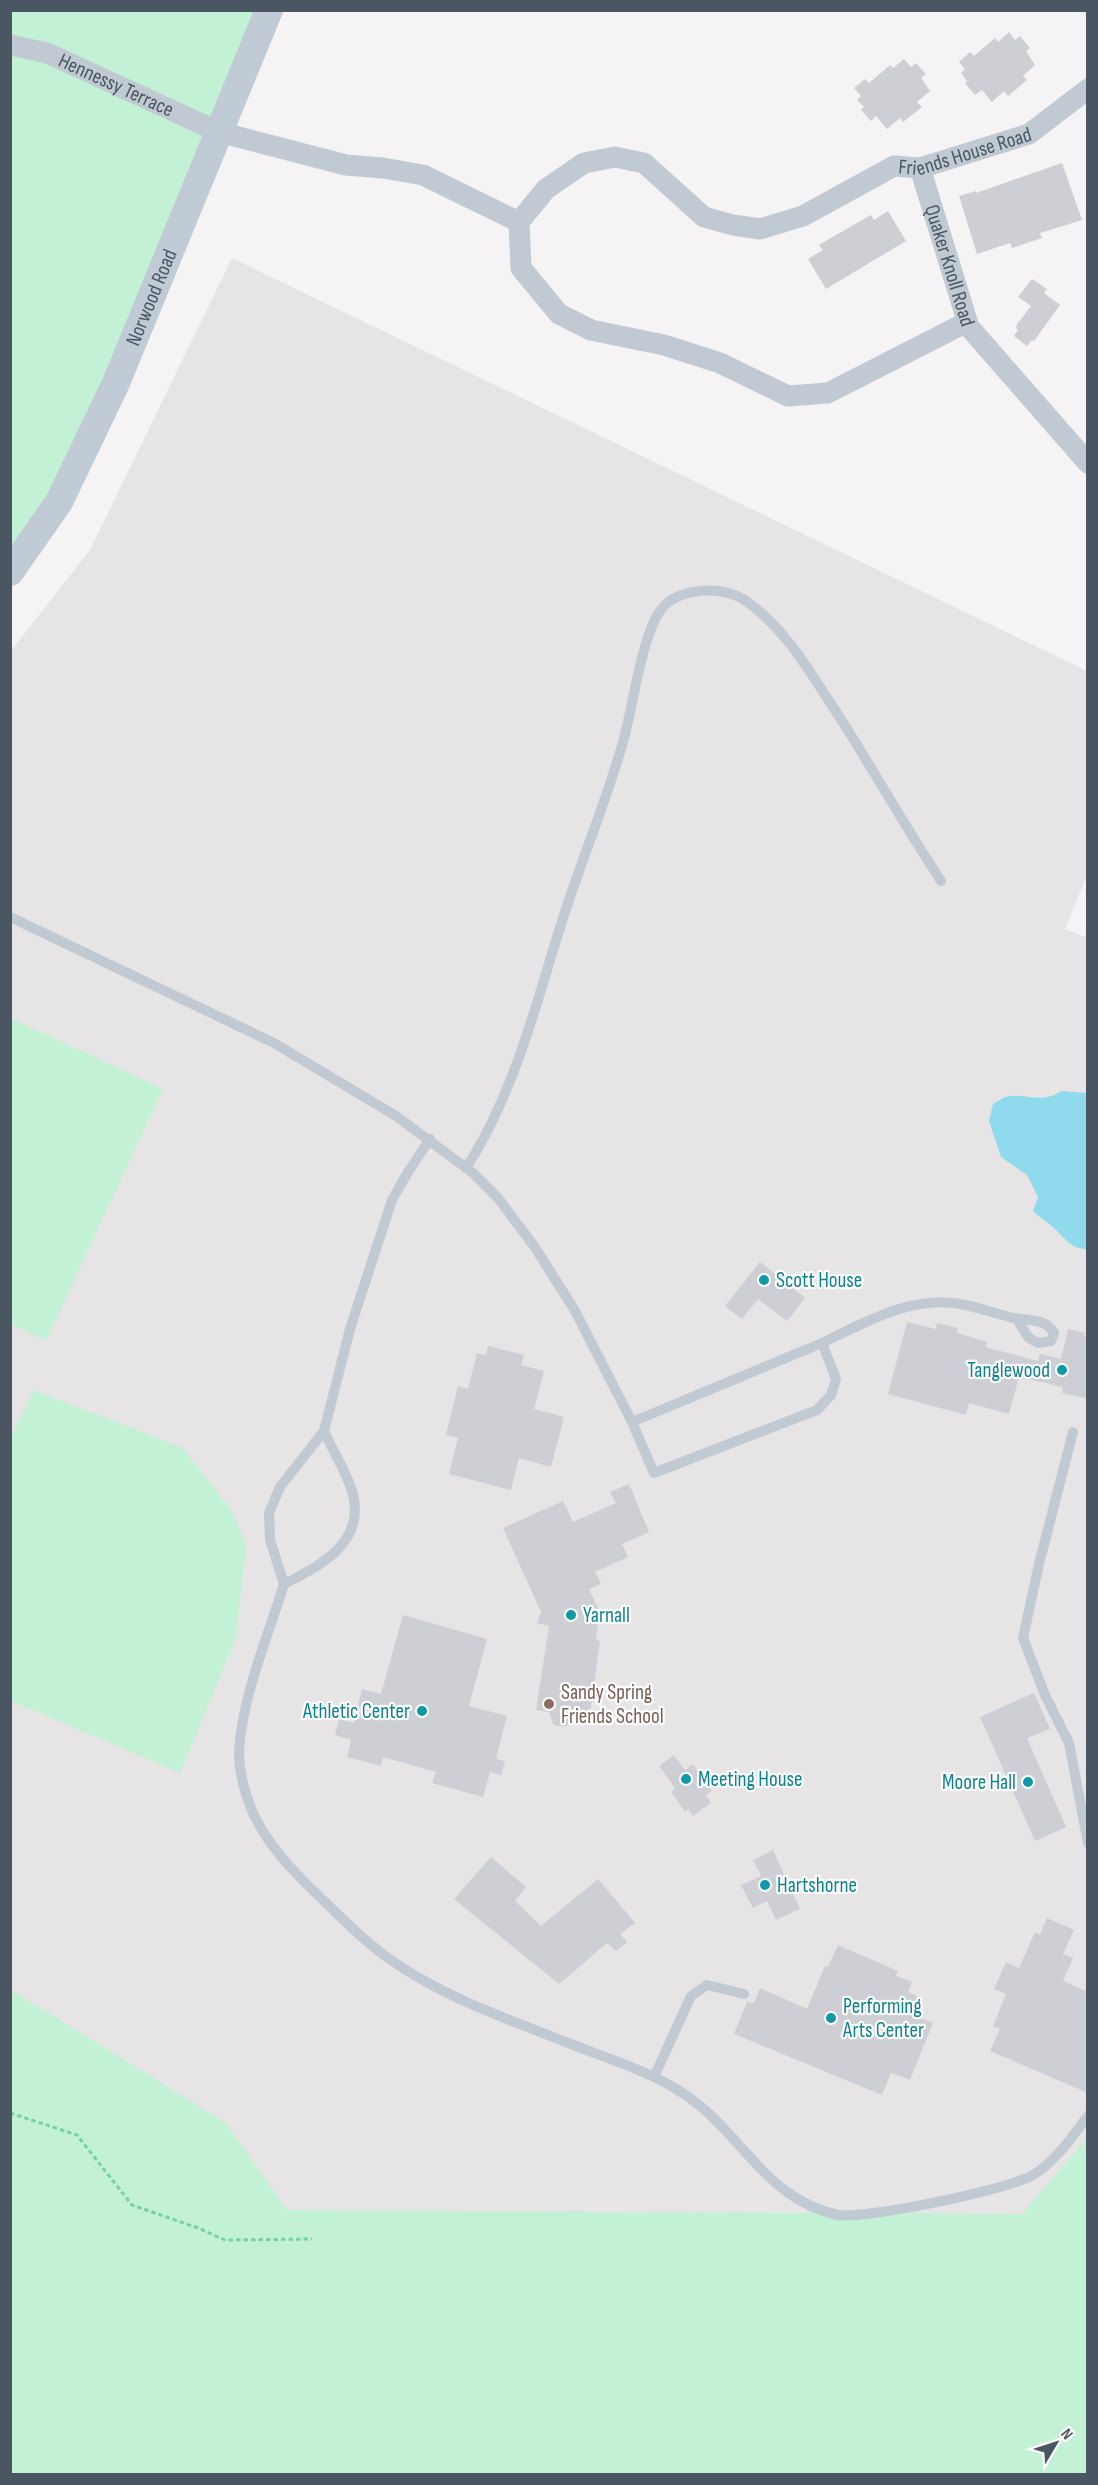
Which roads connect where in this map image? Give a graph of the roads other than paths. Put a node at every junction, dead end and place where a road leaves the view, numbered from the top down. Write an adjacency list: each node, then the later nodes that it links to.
1 (269, 10): 4 (main road, Norwood Road)
2 (10, 45): 4 (street, Hennessy Terrace)
3 (1088, 89): 5 (street, Friends House Road)
4 (219, 132): 6 (street, Hennessy Terrace); 9 (main road, Norwood Road)
5 (920, 168): 6 (street, Friends House Road); 7 (street, Quaker Knoll Road)
6 (519, 222): 7 (street)
7 (967, 322): 8 (street, Quaker Knoll Road)
8 (1088, 463)
9 (10, 572)
10 (941, 881): 13 (lane)
11 (10, 917): 12 (lane)
12 (430, 1139): 13 (lane); 17 (lane)
13 (466, 1168): 16 (lane)
14 (1016, 1318): 15 (lane)
15 (822, 1343): 16 (lane); 16 (lane)
16 (632, 1422)
17 (324, 1431): 19 (lane); 19 (lane)
18 (1073, 1432): 20 (lane)
19 (284, 1584): 22 (lane)
20 (1088, 1843)
21 (744, 1994): 22 (lane)
22 (654, 2078): 23 (lane)
23 (1088, 2116)

